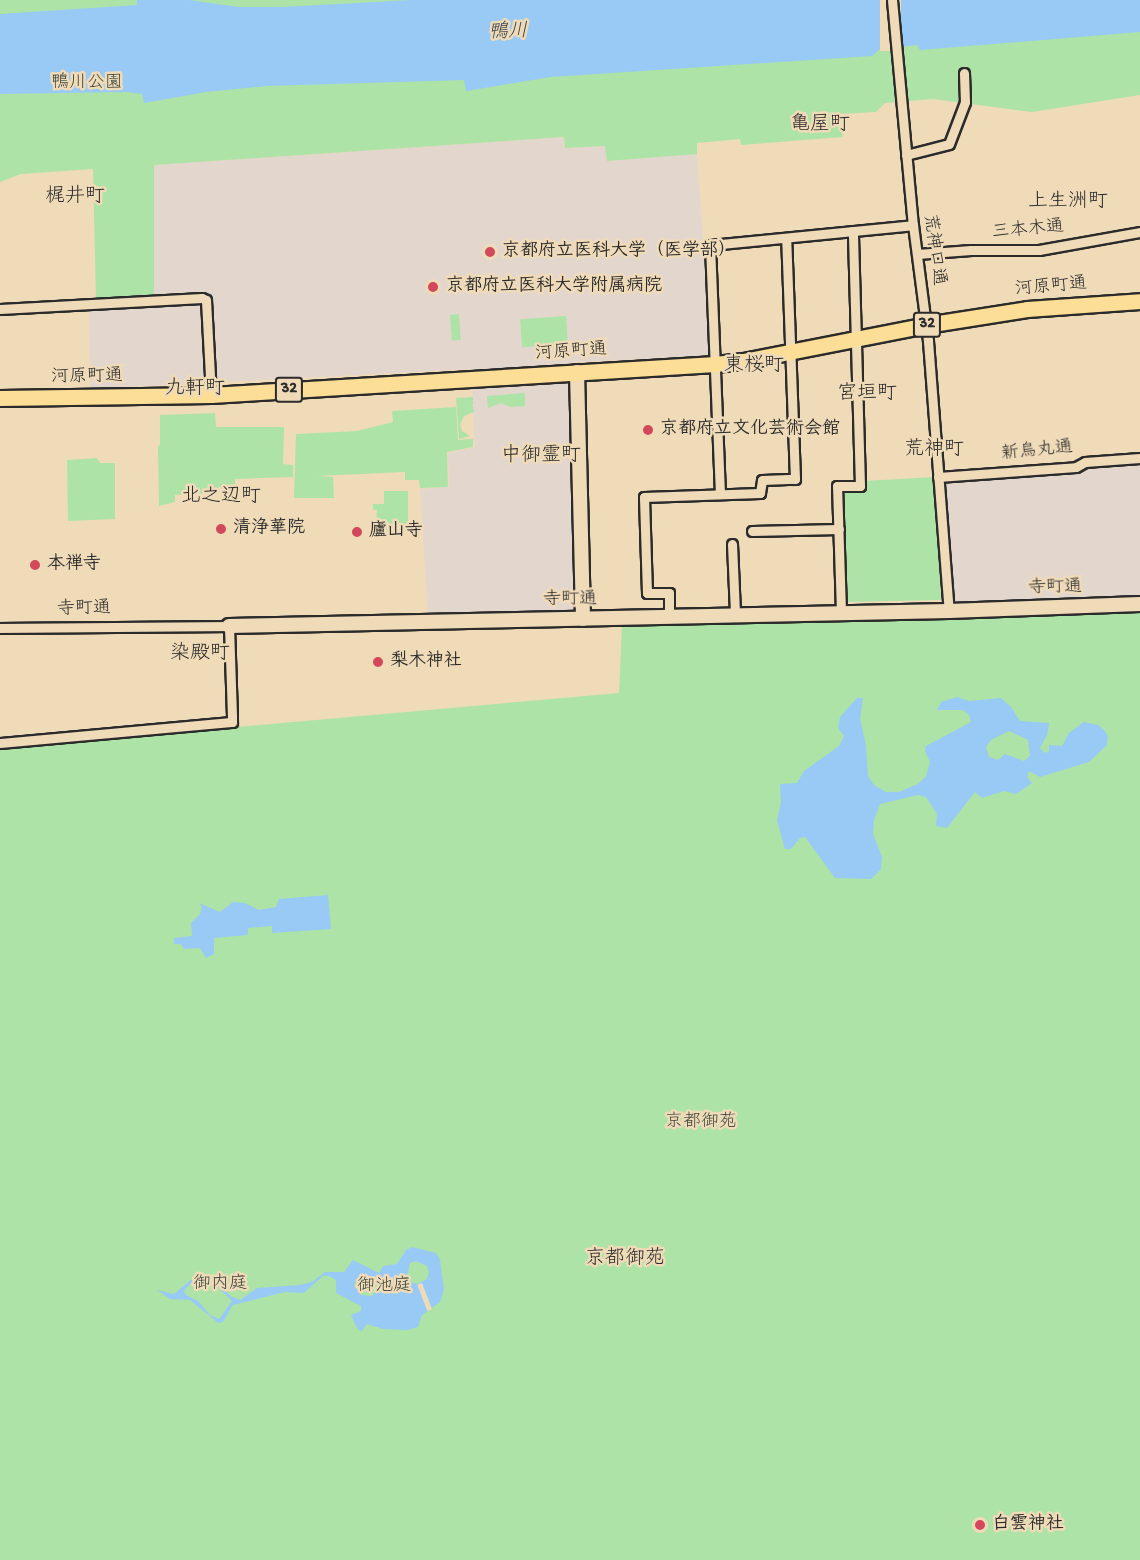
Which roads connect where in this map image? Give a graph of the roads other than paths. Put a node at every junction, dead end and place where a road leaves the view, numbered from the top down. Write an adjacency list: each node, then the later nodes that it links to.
1 (892, 0): 3 (street, 荒神口通)
2 (964, 73): 3 (street)
3 (906, 155): 4 (street, 荒神口通)
4 (913, 225): 5 (street); 8 (street, 荒神口通)
5 (853, 231): 7 (street); 12 (street)
6 (1140, 232): 8 (street, 三本木通)
7 (786, 238): 13 (street); 14 (street)
8 (917, 254): 11 (street, 荒神口通)
9 (1140, 301): 11 (main road, 河原町通 / 32)
10 (0, 309): 16 (street)
11 (926, 325): 12 (main road, 河原町通 / 32); 19 (street, 荒神口通)
12 (855, 339): 13 (main road, 河原町通 / 32); 21 (street)
13 (790, 353): 14 (main road, 河原町通 / 32); 20 (street)
14 (715, 364): 15 (main road, 河原町通 / 32); 20 (street)
15 (577, 372): 16 (main road, 河原町通 / 32); 29 (street)
16 (211, 395): 17 (main road, 河原町通 / 32)
17 (0, 398)
18 (1140, 458): 19 (street, 新烏丸通)
19 (938, 477): 25 (street, 荒神口通)
20 (720, 494): 28 (street)
21 (838, 529): 22 (street); 26 (street)
22 (752, 531)
23 (732, 544): 27 (street)
24 (1140, 604): 25 (street, 寺町通)
25 (949, 611): 26 (street, 寺町通)
26 (841, 612): 27 (street, 寺町通)
27 (735, 614): 28 (street, 寺町通)
28 (669, 616): 29 (street, 寺町通)
29 (584, 619): 30 (street, 寺町通)
30 (229, 626): 31 (street, 寺町通); 32 (street)
31 (0, 628)
32 (0, 743)

